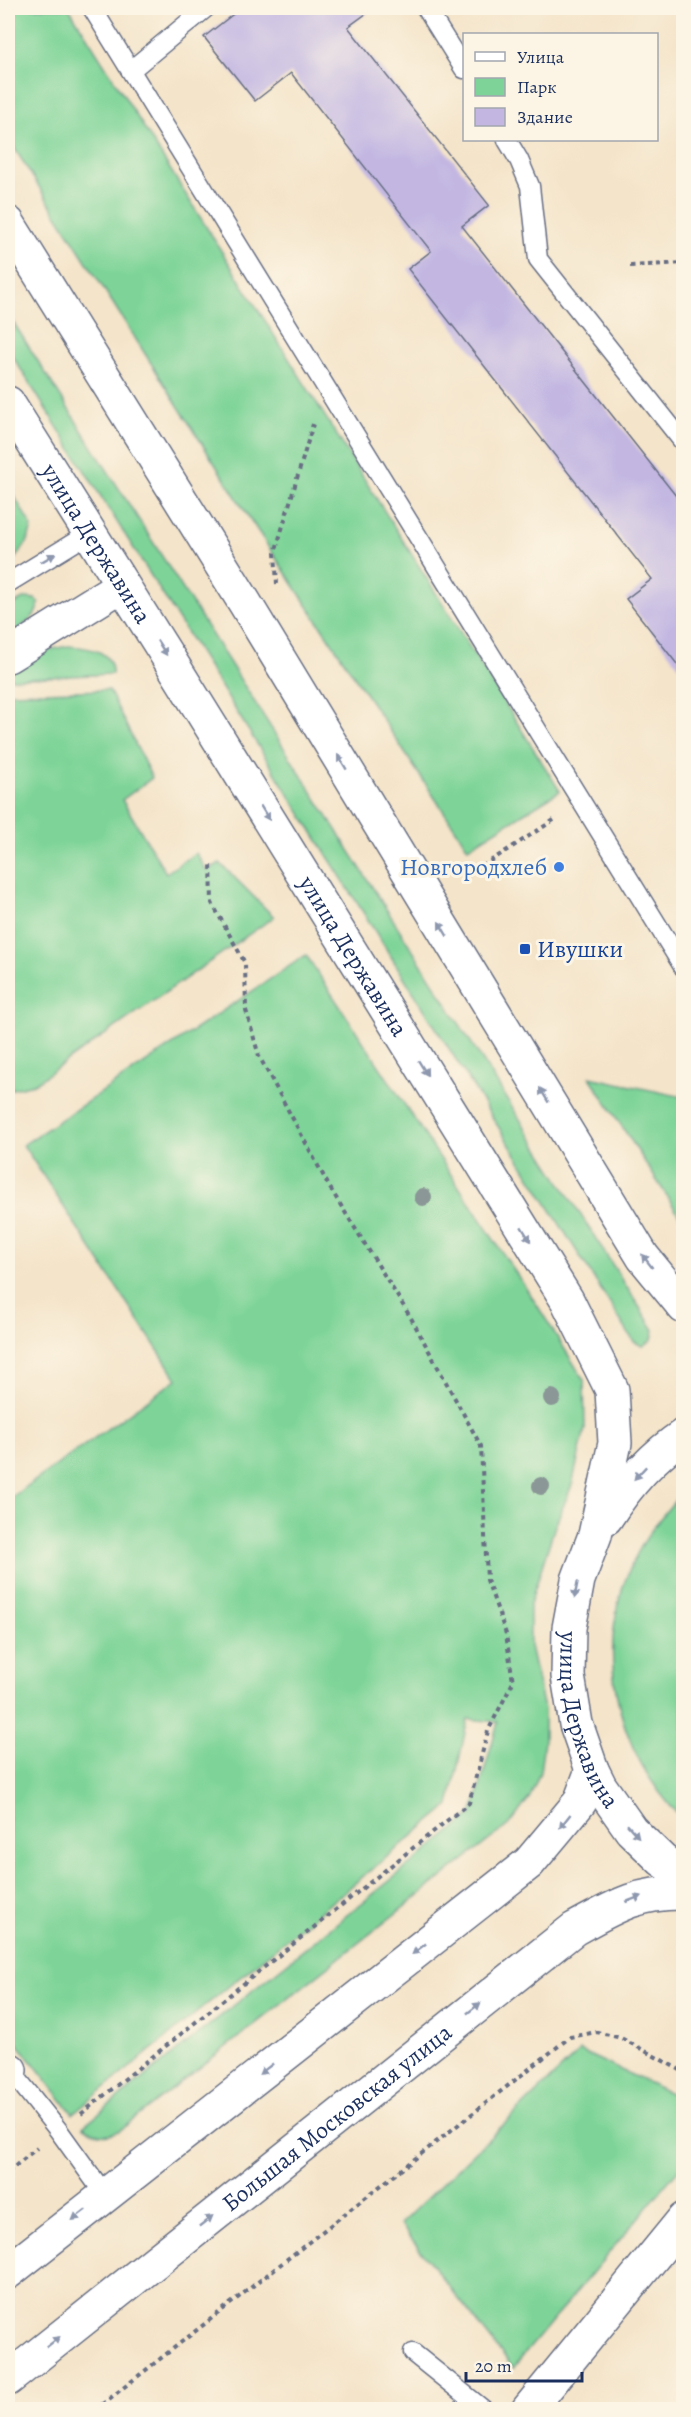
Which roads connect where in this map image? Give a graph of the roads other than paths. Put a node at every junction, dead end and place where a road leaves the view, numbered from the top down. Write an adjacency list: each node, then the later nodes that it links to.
1 (92, 8): 5 (lane)
2 (206, 8): 5 (lane)
3 (426, 8): 4 (lane)
4 (463, 66)
5 (131, 70): 14 (lane)
6 (508, 141): 9 (lane)
7 (8, 223): 15 (main road, one-way to 7)
8 (8, 403): 10 (main road, улица Державина)
9 (684, 443)
10 (88, 534): 11 (lane, one-way to 10); 12 (main road, улица Державина)
11 (8, 583)
12 (122, 585): 13 (main road); 17 (main road, улица Державина, one-way to 17)
13 (8, 656)
14 (684, 968)
15 (684, 1307)
16 (684, 1435): 17 (main road, улица Державина, one-way to 17)
17 (595, 1535): 18 (main road, улица Державина, one-way to 18)
18 (592, 1770): 19 (main road, улица Державина, one-way to 19); 22 (main road, one-way to 22)
19 (684, 1876)
20 (684, 1893): 26 (main road, Большая Московская улица, one-way to 20)
21 (8, 2070): 22 (lane)
22 (105, 2195): 24 (main road, one-way to 24)
23 (684, 2218): 28 (main road)
24 (8, 2272)
25 (412, 2353): 27 (lane)
26 (8, 2379)
27 (484, 2409)
28 (528, 2409)

